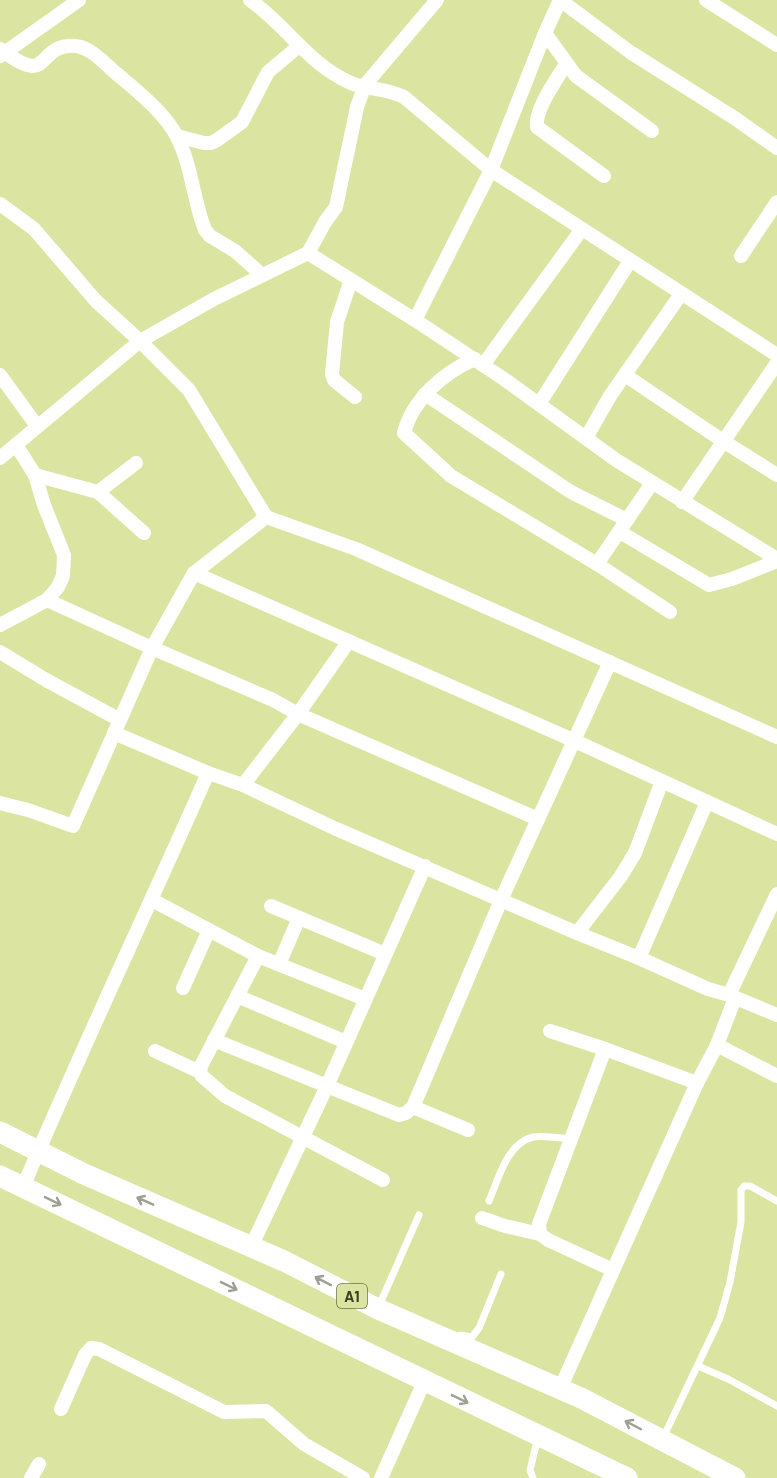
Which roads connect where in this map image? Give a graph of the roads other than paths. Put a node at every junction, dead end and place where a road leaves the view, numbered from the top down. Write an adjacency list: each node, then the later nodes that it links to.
1 (79, 0): 9 (street)
2 (250, 0): 8 (street)
3 (437, 0): 11 (street)
4 (560, 0): 6 (street); 14 (street)
5 (706, 0): 7 (street)
6 (544, 33): 10 (street); 15 (street)
7 (777, 45)
8 (299, 46): 11 (street); 13 (street)
9 (2, 52): 13 (street)
10 (566, 64): 12 (street); 16 (street)
11 (365, 85): 15 (street); 20 (street)
12 (652, 131)
13 (177, 136): 23 (street)
14 (777, 148)
15 (491, 170): 19 (street); 26 (street)
16 (604, 176)
17 (777, 202): 21 (street)
18 (0, 204): 27 (street)
19 (582, 230): 22 (street); 29 (street)
20 (308, 253): 23 (street); 24 (street)
21 (741, 256)
22 (630, 261): 25 (street); 35 (street)
23 (262, 275): 27 (street)
24 (351, 279): 26 (street); 34 (street)
25 (681, 294): 28 (street); 32 (street)
26 (415, 320): 29 (street)
27 (140, 341): 36 (street); 47 (street)
28 (777, 355)
29 (479, 362): 33 (street); 35 (street)
30 (777, 363): 38 (street)
31 (0, 375): 36 (street)
32 (625, 375): 37 (street); 38 (street)
33 (425, 394): 48 (street); 51 (street)
34 (355, 397)
35 (540, 404): 37 (street)
36 (37, 426): 39 (street)
37 (586, 438): 44 (street)
38 (723, 441): 43 (street); 46 (street)
39 (16, 445): 40 (street); 42 (street)
40 (0, 458)
41 (136, 463): 45 (street)
42 (35, 475): 45 (street); 53 (street)
43 (777, 475)
44 (652, 483): 46 (street); 48 (street)
45 (98, 492): 49 (street)
46 (682, 502): 50 (street)
47 (266, 517): 52 (street); 59 (street)
48 (623, 526): 50 (street); 51 (street)
49 (144, 533)
50 (777, 560)
51 (597, 564): 54 (street)
52 (194, 573): 56 (street); 57 (street)
53 (47, 600): 55 (street); 57 (street)
54 (670, 612)
55 (0, 625)
56 (350, 641): 60 (street); 63 (street)
57 (152, 648): 60 (street); 61 (street)
58 (0, 652): 61 (street)
59 (610, 663): 62 (street); 63 (street)
60 (298, 714): 66 (street); 69 (street)
61 (117, 726): 64 (street); 68 (street)
62 (777, 737)
63 (575, 741): 65 (street); 69 (street)
64 (208, 773): 66 (street); 73 (street)
65 (662, 781): 67 (street); 78 (street)
66 (243, 785): 71 (street)
67 (707, 802): 70 (street); 81 (street)
68 (0, 803)
69 (538, 819): 74 (street)
70 (777, 834)
71 (425, 866): 74 (street); 79 (street)
72 (777, 894): 85 (street)
73 (152, 900): 77 (street); 103 (street)
74 (501, 900): 78 (street); 98 (street)
75 (271, 906): 76 (street)
76 (299, 918): 79 (street); 82 (street)
77 (209, 930): 80 (street); 83 (street)
78 (577, 933): 81 (street)
79 (386, 954): 86 (street)
80 (258, 956): 82 (street); 84 (street)
81 (639, 958): 85 (street)
82 (279, 964): 86 (street)
83 (183, 988)
84 (237, 996): 89 (street); 90 (street)
85 (732, 997): 87 (street); 91 (street)
86 (365, 999): 90 (street)
87 (777, 1015)
88 (550, 1031): 92 (street)
89 (214, 1040): 94 (street); 97 (street)
90 (346, 1042): 97 (street)
91 (717, 1046): 95 (street); 96 (street)
92 (605, 1049): 96 (street); 102 (street)
93 (155, 1050): 94 (street)
94 (200, 1071): 101 (street)
95 (777, 1076)
96 (697, 1083): 113 (street)
97 (327, 1086): 98 (street); 101 (street)
98 (412, 1107): 99 (street)
99 (468, 1130)
100 (0, 1132): 103 (main road, A1)
101 (303, 1136): 105 (street); 112 (street)
102 (571, 1139): 107 (lane); 111 (street)
103 (38, 1151): 106 (street); 112 (main road, A1, one-way to 103)
104 (0, 1176): 106 (main road)
105 (383, 1180)
106 (23, 1187): 117 (main road, one-way to 117)
107 (489, 1201)
108 (777, 1201): 116 (lane)
109 (419, 1215): 115 (lane)
110 (482, 1218): 111 (street)
111 (540, 1234): 113 (street)
112 (251, 1247): 115 (main road, A1, one-way to 112)
113 (614, 1270): 118 (street)
114 (501, 1274): 115 (lane)
115 (379, 1307): 118 (main road, A1)
116 (698, 1366): 119 (lane); 122 (lane)
117 (424, 1382): 121 (main road, one-way to 121); 126 (street)
118 (560, 1389): 122 (main road, A1, one-way to 118)
119 (777, 1407)
120 (61, 1410): 125 (street)
121 (538, 1437): 127 (lane); 128 (main road)
122 (662, 1440): 129 (main road, A1)
123 (39, 1464): 124 (street)
124 (31, 1478)
125 (363, 1478)
126 (381, 1478)
127 (533, 1478)
128 (627, 1478)
129 (735, 1478)

